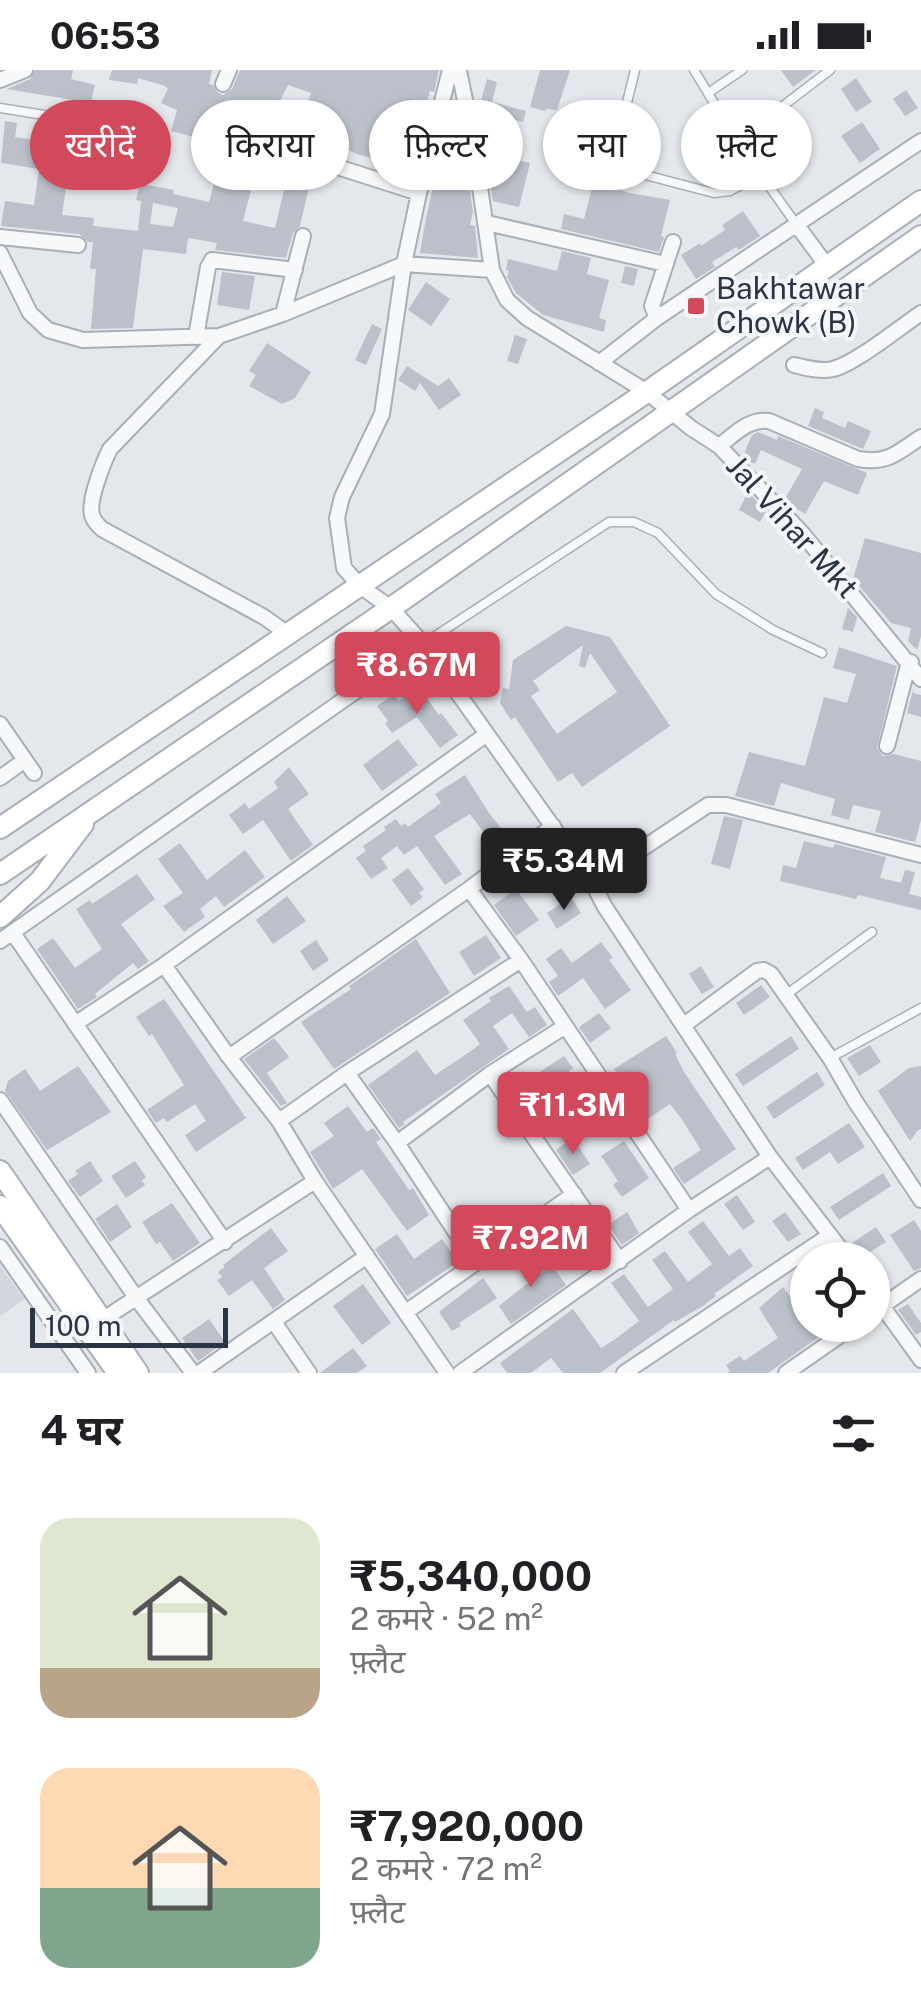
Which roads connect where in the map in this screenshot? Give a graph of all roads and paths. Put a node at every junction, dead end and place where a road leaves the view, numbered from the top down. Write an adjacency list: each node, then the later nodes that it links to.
1 (25, 70): 7 (street)
2 (452, 70): 19 (street); 21 (street)
3 (635, 70): 9 (lane)
4 (694, 70): 8 (lane)
5 (742, 70): 8 (lane)
6 (830, 70): 11 (lane)
7 (0, 80)
8 (708, 94): 10 (lane)
9 (628, 100)
10 (712, 100)
11 (791, 100)
12 (0, 108): 13 (lane)
13 (30, 113)
14 (921, 140): 22 (street)
15 (349, 171): 19 (street)
16 (702, 190): 17 (lane)
17 (732, 190)
18 (771, 190): 22 (lane)
19 (419, 193): 29 (street)
20 (921, 200): 31 (main road)
21 (487, 223): 30 (street); 33 (street)
22 (796, 224): 31 (street); 37 (street)
23 (303, 236): 32 (street)
24 (921, 236): 43 (main road)
25 (0, 237): 27 (street)
26 (673, 242): 30 (street)
27 (78, 245)
28 (0, 252): 34 (street)
29 (404, 264): 33 (street); 36 (street); 46 (street)
30 (666, 264): 37 (street)
31 (827, 266): 42 (main road)
32 (295, 270): 36 (street); 39 (street)
33 (492, 270): 40 (street, Jal Vihar Mkt)
34 (4, 274): 39 (street)
35 (921, 313): 41 (street)
36 (284, 314): 38 (street)
37 (657, 318): 40 (street)
38 (220, 336): 39 (street); 48 (street)
39 (196, 337)
40 (599, 362): 42 (street, Jal Vihar Mkt)
41 (794, 365)
42 (647, 392): 43 (street, Jal Vihar Mkt); 46 (main road)
43 (670, 412): 45 (street, Jal Vihar Mkt); 47 (main road)
44 (921, 437): 45 (street)
45 (719, 446): 51 (street, Jal Vihar Mkt)
46 (360, 586): 47 (street); 48 (main road)
47 (391, 608): 49 (street); 57 (main road)
48 (288, 634): 59 (main road)
49 (423, 644): 50 (lane); 54 (street); 64 (street)
50 (822, 653)
51 (915, 663): 52 (street, Jal Vihar Mkt); 55 (street)
52 (921, 678)
53 (0, 724): 56 (street)
54 (488, 734): 58 (street); 67 (street)
55 (887, 746)
56 (0, 778)
57 (88, 813): 61 (main road); 64 (main road)
58 (552, 826): 62 (street); 63 (street)
59 (0, 828)
60 (921, 855): 62 (street)
61 (0, 874)
62 (592, 882): 71 (street)
63 (469, 890): 66 (street); 73 (street)
64 (4, 930): 70 (street)
65 (872, 932): 68 (lane)
66 (521, 960): 72 (street); 75 (street)
67 (164, 964): 70 (street); 73 (street)
68 (787, 994): 71 (street); 74 (street)
69 (921, 1008): 74 (lane)
70 (75, 1024): 88 (street)
71 (684, 1024): 80 (street)
72 (564, 1027): 76 (street); 86 (street)
73 (229, 1057): 78 (street)
74 (830, 1058): 84 (street)
75 (347, 1073): 78 (street); 79 (street)
76 (490, 1074): 79 (street); 83 (street)
77 (0, 1100): 95 (street)
78 (279, 1121): 82 (street)
79 (397, 1142): 93 (street)
80 (770, 1156): 86 (street); 87 (street)
81 (0, 1171): 98 (main road)
82 (315, 1181): 88 (street); 91 (street)
83 (574, 1194): 92 (street); 93 (street)
84 (921, 1200)
85 (0, 1206): 104 (main road)
86 (689, 1210): 92 (street)
87 (830, 1235): 89 (street); 110 (street)
88 (225, 1242): 95 (street)
89 (835, 1242)
90 (0, 1247): 103 (street)
91 (367, 1256): 97 (street); 99 (street)
92 (620, 1261): 109 (street)
93 (476, 1263): 97 (street)
94 (921, 1279): 96 (street)
95 (137, 1299): 98 (street); 106 (street)
96 (890, 1301)
97 (406, 1312): 108 (street)
98 (102, 1320): 105 (main road)
99 (274, 1322): 106 (street); 107 (street)
100 (890, 1323): 102 (street)
101 (831, 1342): 111 (street)
102 (921, 1360)
103 (88, 1373)
104 (118, 1373)
105 (138, 1373)
106 (196, 1373)
107 (309, 1373)
108 (447, 1373)
109 (460, 1373)
110 (624, 1373)
111 (786, 1373)

